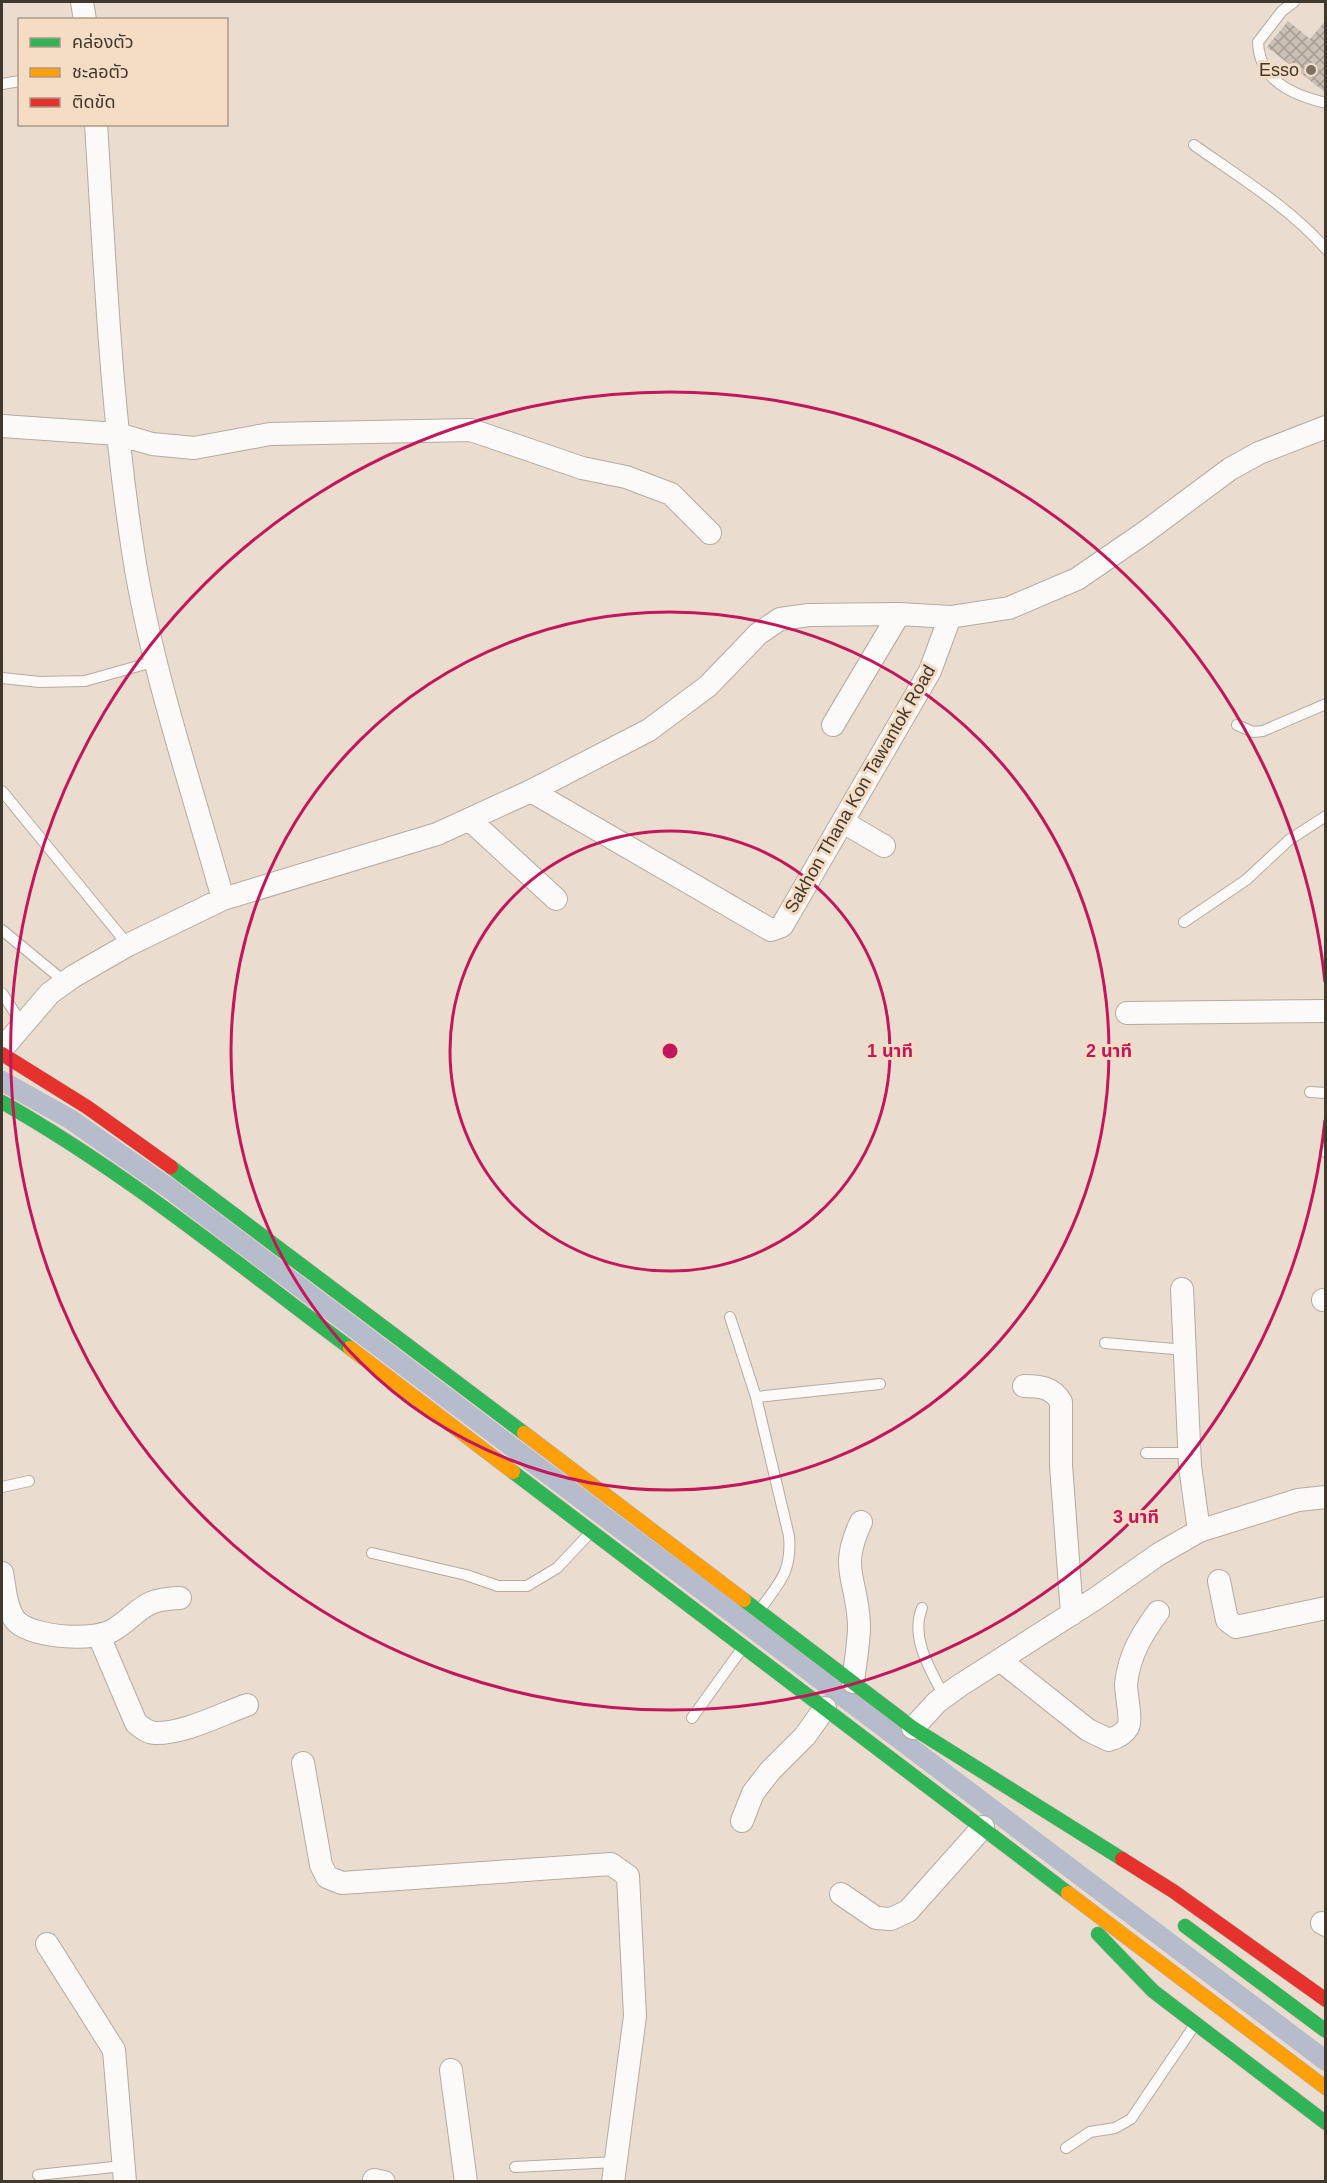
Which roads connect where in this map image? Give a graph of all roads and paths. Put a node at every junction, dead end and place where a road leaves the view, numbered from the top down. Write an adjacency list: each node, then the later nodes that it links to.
1 (82, 2): 3 (street)
2 (1294, 2): 6 (lane)
3 (85, 18)
4 (18, 81): 5 (lane)
5 (2, 84)
6 (1326, 103)
7 (96, 126): 12 (street)
8 (1194, 145): 9 (lane)
9 (1326, 249)
10 (2, 426): 12 (street)
11 (1326, 427): 15 (street)
12 (118, 434): 13 (street); 16 (street)
13 (710, 533)
14 (899, 614): 15 (street); 19 (street); 22 (street)
15 (950, 617): 25 (street, Sakhon Thana Kon Tawantok Road)
16 (156, 661): 17 (lane); 27 (street)
17 (2, 678)
18 (1326, 704): 20 (lane)
19 (833, 725)
20 (1237, 725)
21 (2, 790): 31 (lane)
22 (531, 791): 24 (street); 25 (street, Sakhon Thana Kon Tawantok Road)
23 (1326, 816): 29 (lane)
24 (470, 820): 27 (street); 28 (street)
25 (843, 822): 26 (street)
26 (884, 846)
27 (223, 898): 31 (street)
28 (556, 899)
29 (1184, 922)
30 (2, 930): 32 (lane)
31 (128, 945): 32 (street)
32 (65, 982): 36 (street)
33 (2, 993): 36 (lane)
34 (1326, 1011): 35 (street)
35 (1127, 1013)
36 (22, 1024): 37 (street)
37 (2, 1049)
38 (2, 1054): 63 (street)
39 (1310, 1092): 40 (lane)
40 (1326, 1093)
41 (2, 1102): 56 (street)
42 (1182, 1289): 45 (street)
43 (730, 1317): 48 (lane)
44 (1106, 1343): 45 (lane)
45 (1186, 1350): 50 (street)
46 (880, 1384): 48 (lane)
47 (1024, 1386): 65 (street)
48 (756, 1397): 63 (lane)
49 (1146, 1453): 50 (lane)
50 (1190, 1453): 55 (street)
51 (29, 1480): 52 (lane)
52 (2, 1487)
53 (1326, 1497): 55 (street)
54 (861, 1522): 69 (street)
55 (1199, 1531): 65 (street)
56 (591, 1532): 57 (lane); 67 (street)
57 (372, 1553)
58 (2, 1573): 66 (street)
59 (1220, 1581): 62 (street)
60 (180, 1598): 66 (street)
61 (922, 1608): 70 (lane)
62 (1326, 1608)
63 (759, 1611): 69 (street)
64 (1158, 1612): 68 (street)
65 (1072, 1614): 68 (street)
66 (99, 1636): 71 (street)
67 (743, 1646): 72 (street); 73 (lane)
68 (1000, 1660): 70 (street)
69 (853, 1682): 74 (street)
70 (944, 1696): 74 (street)
71 (247, 1705)
72 (825, 1708): 76 (street); 77 (street)
73 (692, 1718)
74 (913, 1728): 79 (street)
75 (303, 1763): 94 (street)
76 (741, 1821)
77 (983, 1827): 78 (street); 80 (street)
78 (1032, 1864): 85 (street); 88 (street)
79 (1135, 1867): 81 (street); 84 (street)
80 (842, 1894)
81 (1215, 1903)
82 (1175, 1918): 86 (street)
83 (47, 1944): 95 (street)
84 (1326, 2000)
85 (1196, 2024): 89 (street); 92 (lane)
86 (1326, 2031)
87 (451, 2070): 97 (street)
88 (1326, 2088)
89 (1293, 2097): 90 (street); 91 (street)
90 (1326, 2122)
91 (1326, 2130)
92 (1066, 2148)
93 (515, 2167): 94 (lane)
94 (615, 2172)
95 (124, 2174): 96 (lane)
96 (38, 2175)
97 (464, 2181)

